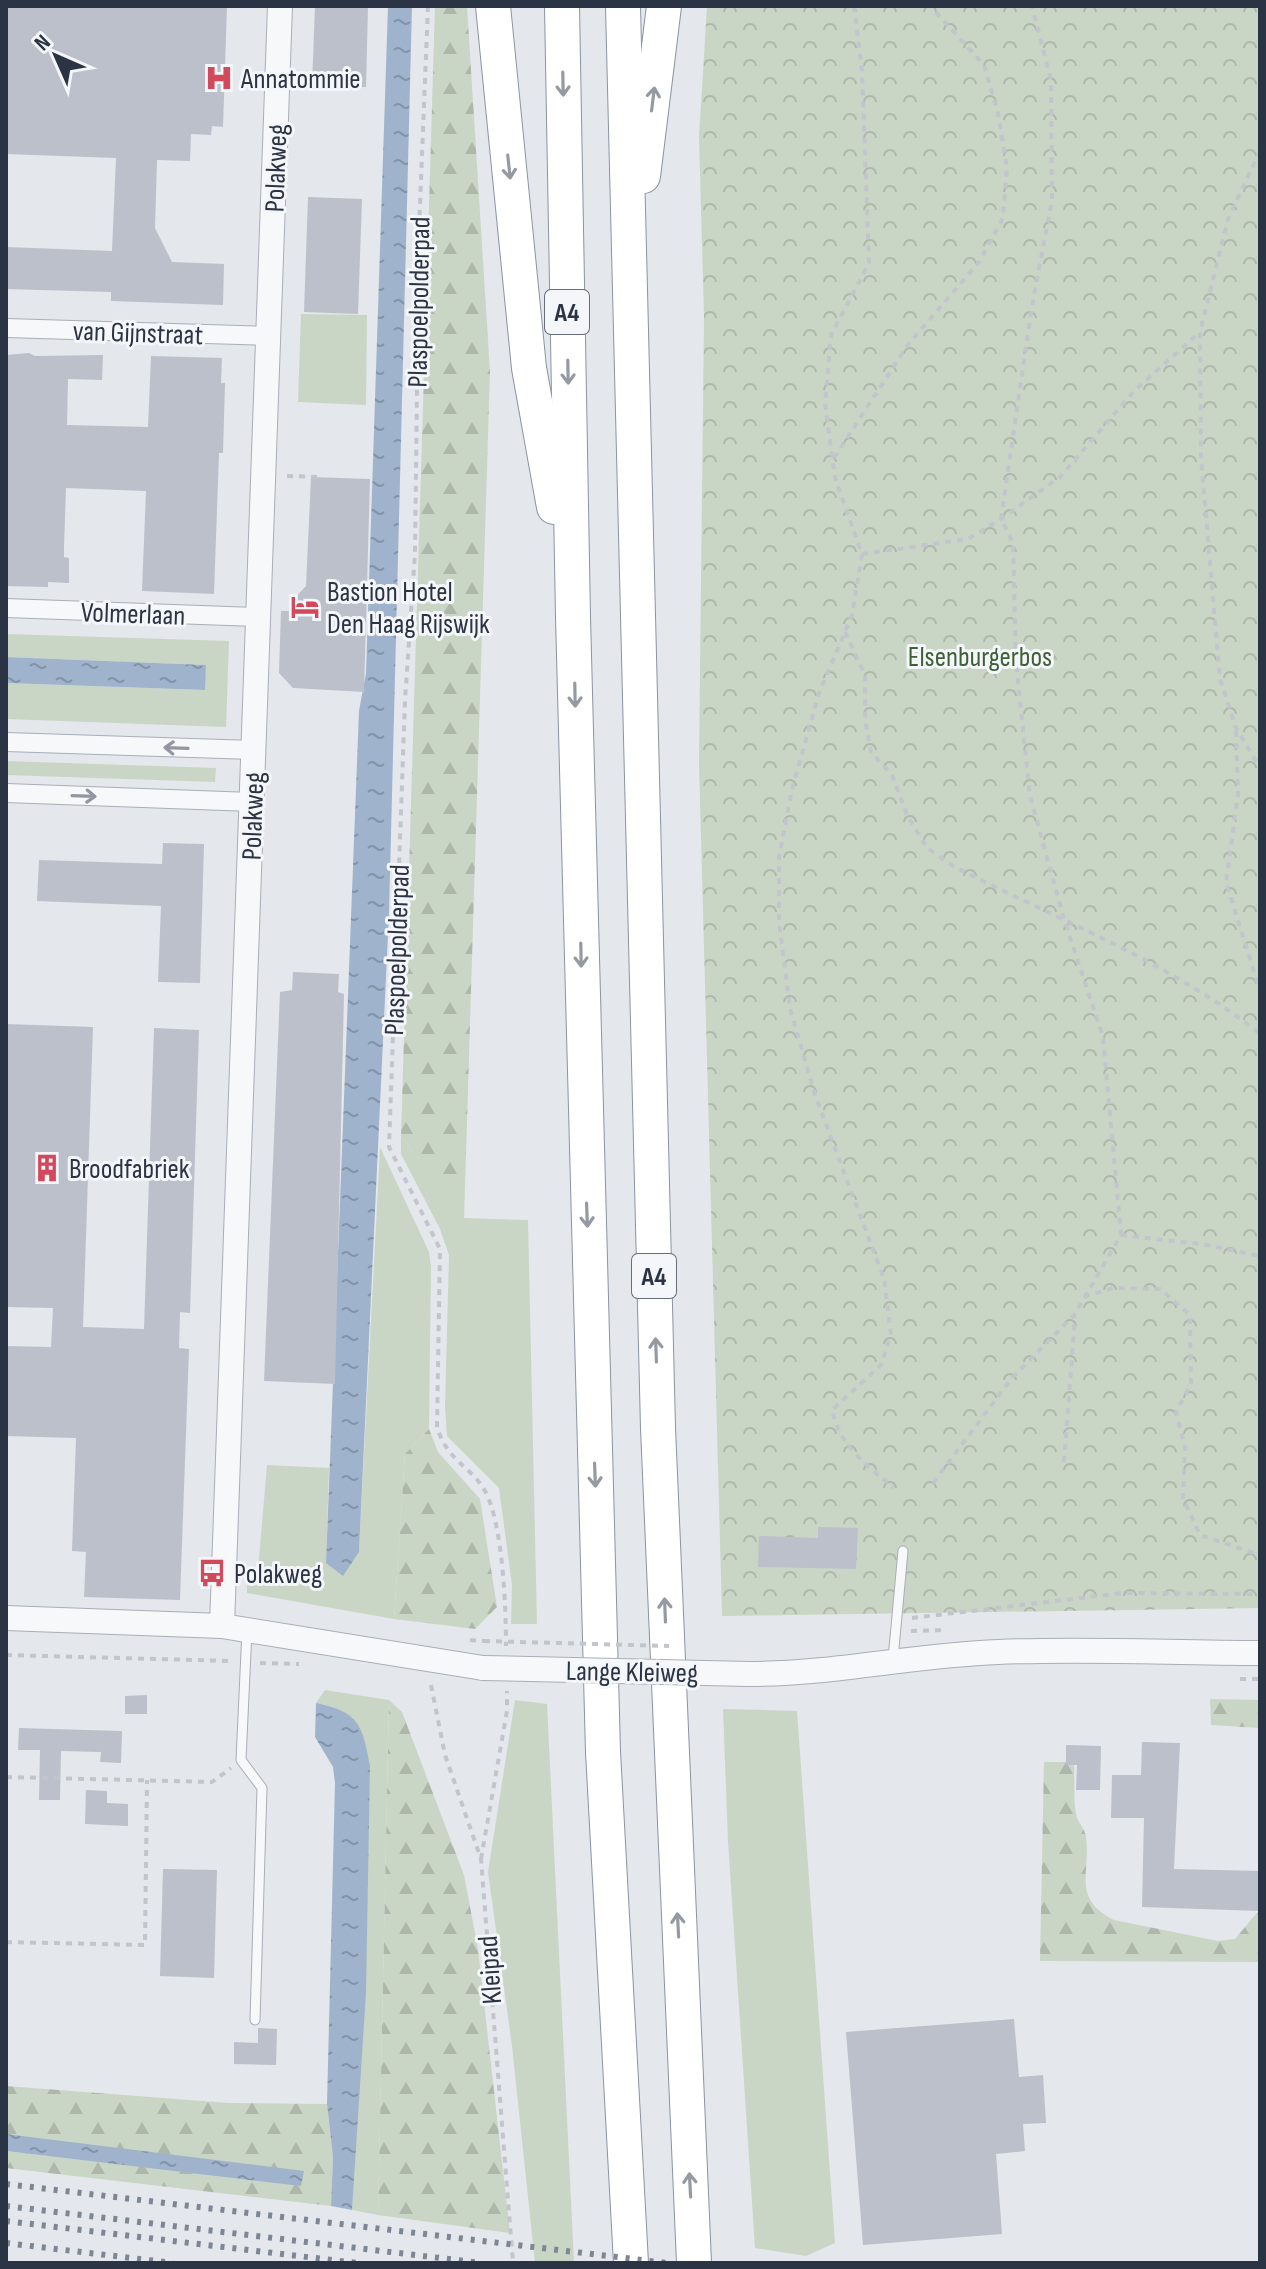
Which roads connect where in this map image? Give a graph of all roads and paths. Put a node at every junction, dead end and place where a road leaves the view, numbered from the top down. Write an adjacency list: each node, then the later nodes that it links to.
1 (280, 6): 14 (street, Polakweg)
2 (428, 6): 49 (path, Plaspoelpolderpad)
3 (493, 6): 22 (highway, A4, one-way to 22)
4 (562, 6): 22 (highway, A4, one-way to 22)
5 (623, 6): 11 (highway, A4)
6 (664, 6): 11 (highway, A4, one-way to 6)
7 (854, 6): 15 (path)
8 (930, 6): 15 (path)
9 (1032, 6): 18 (path)
10 (1260, 151): 13 (path)
11 (629, 288): 65 (highway, A4, one-way to 11)
12 (6, 328): 14 (street, van Gijnstraat)
13 (1200, 332): 18 (path); 24 (path)
14 (271, 336): 16 (street, Polakweg)
15 (833, 459): 19 (path)
16 (265, 475): 17 (path); 21 (street, Polakweg)
17 (320, 477)
18 (1001, 519): 19 (path); 30 (path)
19 (862, 554): 23 (path)
20 (6, 608): 21 (street, Volmerlaan)
21 (259, 617): 26 (street, Polakweg)
22 (573, 617): 64 (highway, A4, one-way to 64)
23 (845, 632): 30 (path); 39 (path)
24 (1236, 728): 27 (path); 31 (path)
25 (6, 742): 26 (street, one-way to 25)
26 (254, 750): 29 (street, Polakweg)
27 (1260, 768)
28 (6, 793): 29 (street, one-way to 29)
29 (252, 802): 45 (street, Polakweg)
30 (1064, 919): 32 (path); 33 (path)
31 (1260, 991)
32 (1260, 1034)
33 (1121, 1235): 34 (path); 35 (path)
34 (1260, 1256)
35 (1084, 1297): 36 (path); 41 (path)
36 (1075, 1314): 37 (path); 38 (path)
37 (1064, 1462)
38 (933, 1483)
39 (894, 1488)
40 (903, 1551): 44 (lane)
41 (1260, 1555)
42 (1260, 1594): 44 (path)
43 (6, 1618): 45 (street, Lange Kleiweg)
44 (895, 1620): 52 (lane)
45 (222, 1626): 46 (street, Lange Kleiweg)
46 (247, 1630): 52 (street, Lange Kleiweg, bridge); 53 (lane)
47 (484, 1641): 48 (path, Lange Kleiweg, bridge)
48 (616, 1644)
49 (506, 1647)
50 (1260, 1653): 52 (street, Lange Kleiweg)
51 (6, 1655): 53 (path)
52 (893, 1659)
53 (246, 1662): 54 (path); 57 (lane)
54 (306, 1665)
55 (507, 1679): 60 (path)
56 (417, 1682): 60 (path, Kleipad)
57 (241, 1760): 59 (path); 62 (lane)
58 (6, 1777): 59 (path)
59 (147, 1780): 61 (path)
60 (481, 1859): 63 (path, Kleipad)
61 (6, 1942)
62 (255, 2020)
63 (513, 2263)
64 (631, 2263)
65 (694, 2263)

